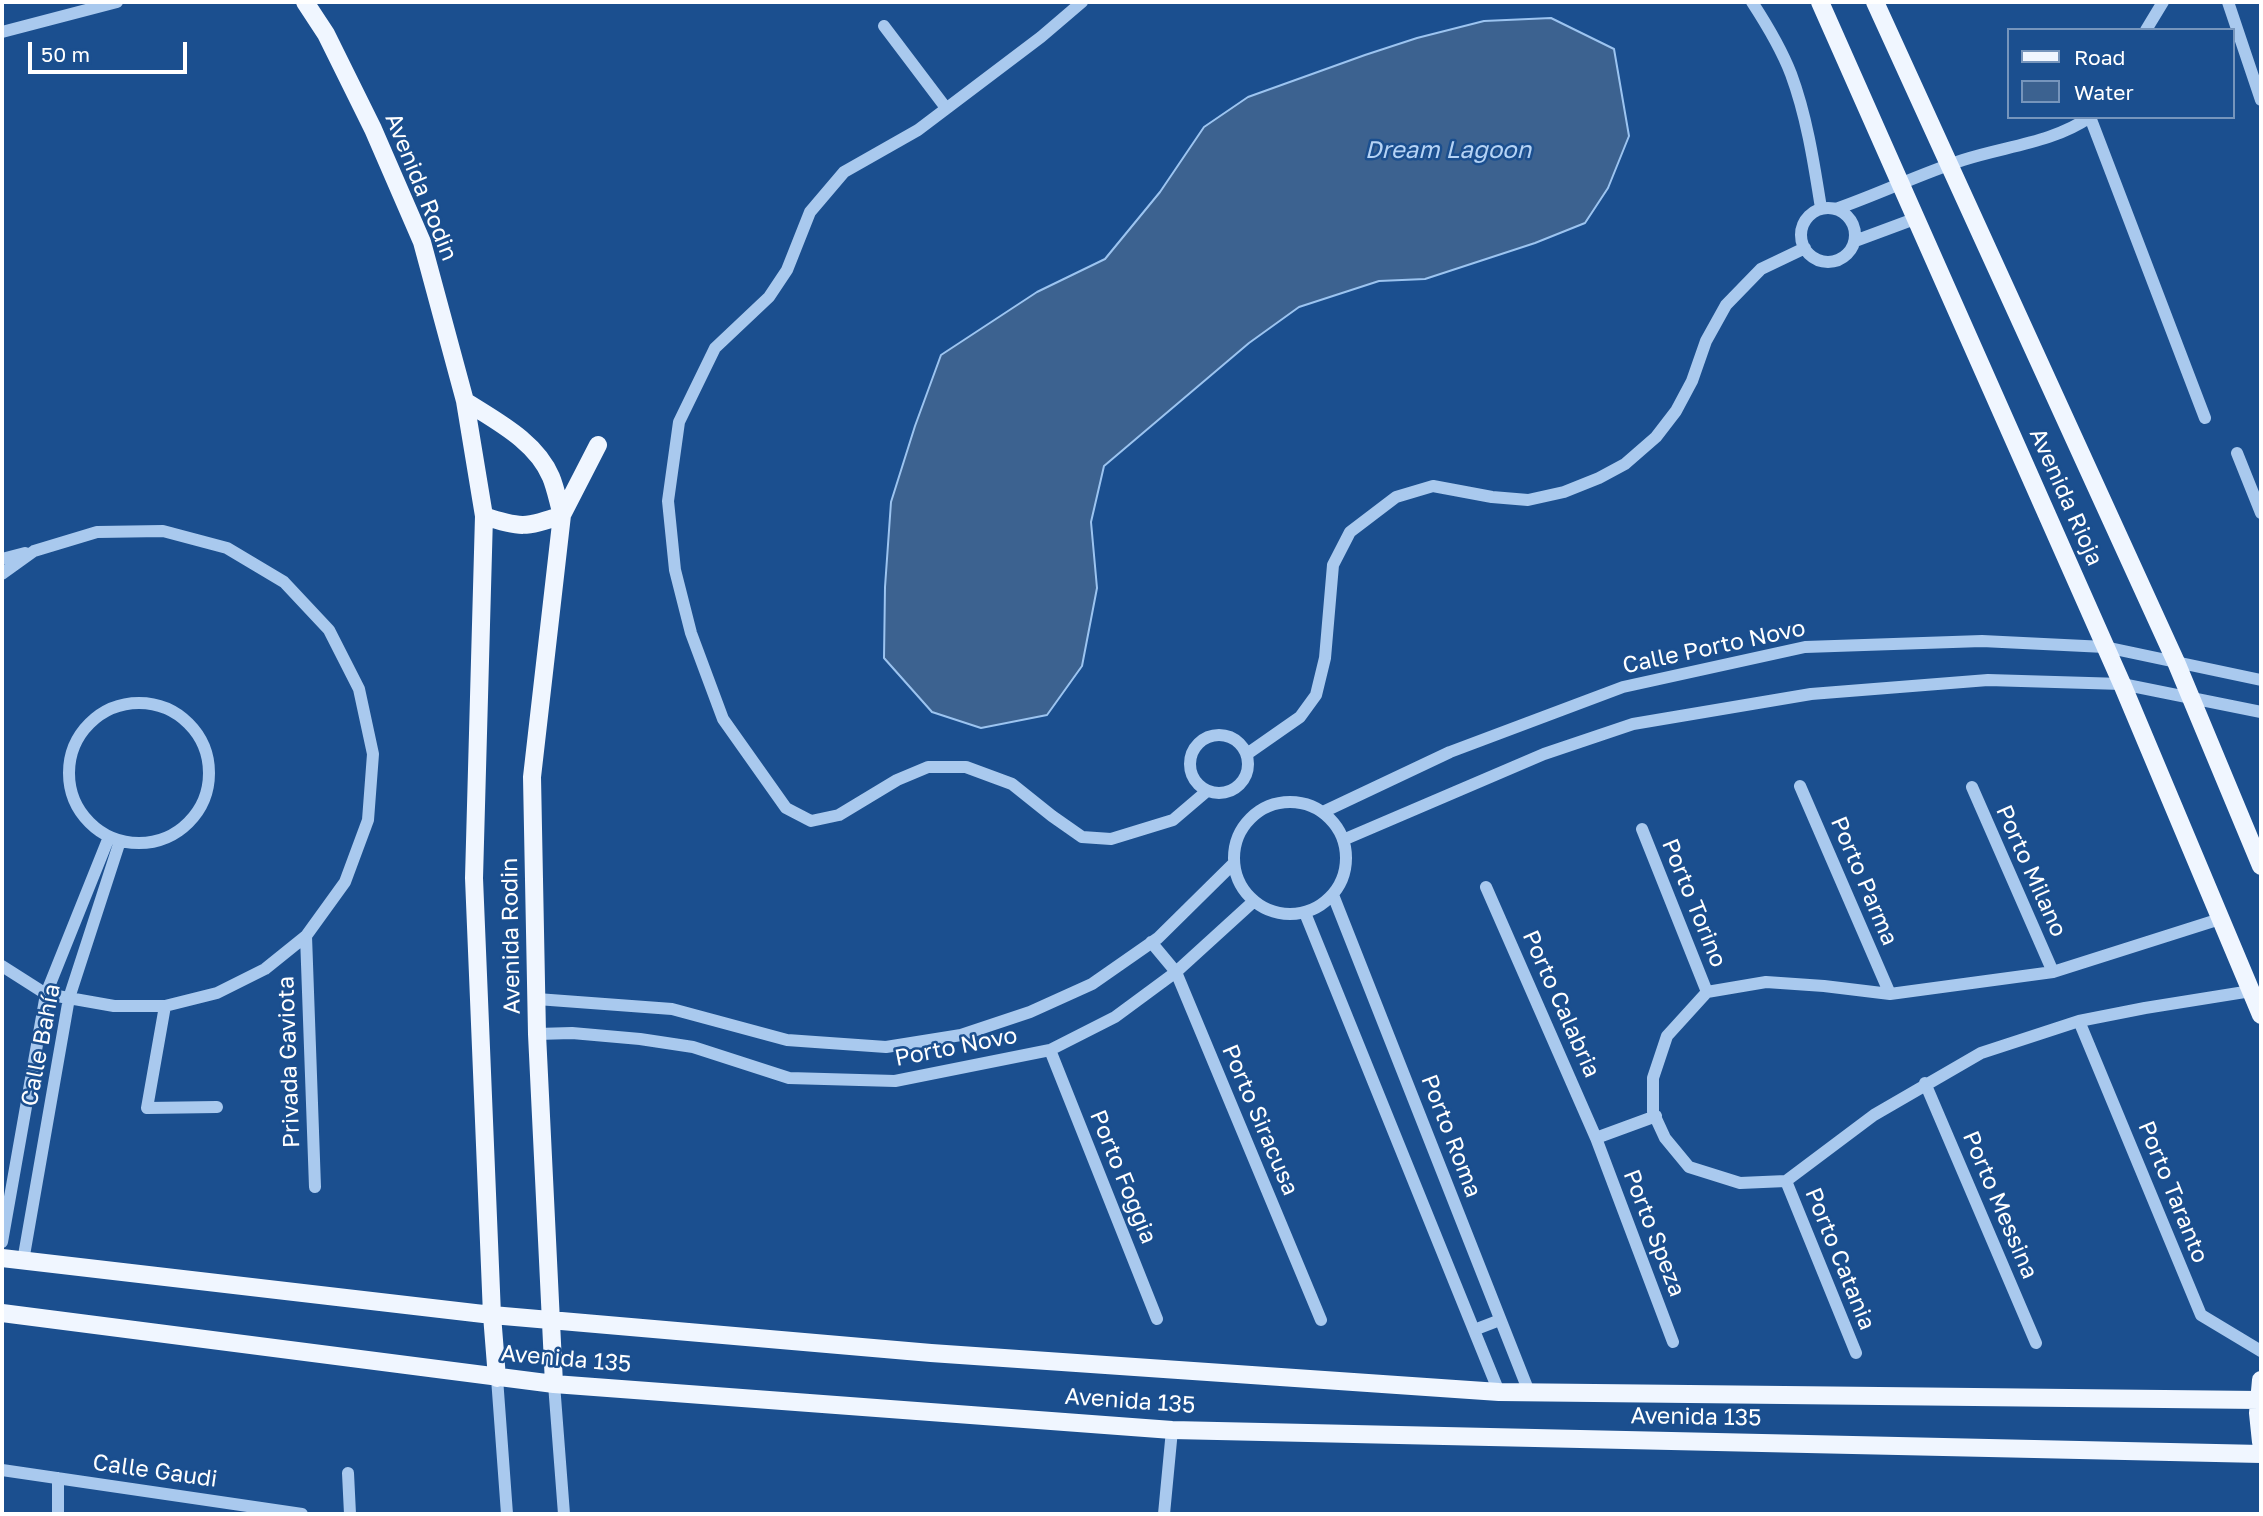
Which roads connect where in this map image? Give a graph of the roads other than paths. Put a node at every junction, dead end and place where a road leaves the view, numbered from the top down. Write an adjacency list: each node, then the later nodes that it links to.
1 (117, 2): 11 (street)
2 (305, 2): 23 (main road, Avenida Rodin)
3 (1083, 2): 13 (street)
4 (1752, 2): 18 (street)
5 (1820, 2): 17 (main road, Avenida Rioja)
6 (1876, 2): 16 (main road, Avenida Rioja)
7 (2163, 2): 10 (street)
8 (2228, 2): 12 (street)
9 (884, 26): 13 (street)
10 (2147, 28)
11 (2, 32)
12 (2261, 100)
13 (946, 108): 42 (street)
14 (2087, 119): 16 (street)
15 (2091, 119): 24 (street)
16 (1949, 165): 17 (street); 34 (main road, Avenida Rioja)
17 (1902, 183): 19 (street); 20 (main road, Avenida Rioja)
18 (1821, 208): 19 (street); 22 (street)
19 (1836, 209): 21 (street)
20 (1917, 218): 21 (street); 33 (main road, Avenida Rioja)
21 (1855, 241): 22 (street)
22 (1805, 248): 39 (street)
23 (465, 401): 28 (main road, Avenida Rodin); 29 (main road, Avenida Rodin)
24 (2205, 418)
25 (598, 445): 28 (main road)
26 (2237, 453): 27 (street)
27 (2261, 513)
28 (562, 515): 29 (main road); 64 (main road, Avenida Rodin)
29 (484, 516): 80 (main road, Avenida Rodin)
30 (34, 551): 31 (street); 32 (street); 54 (street)
31 (2, 559)
32 (2, 573)
33 (2105, 647): 34 (street, Calle Porto Novo); 36 (main road, Avenida Rioja); 43 (street, Calle Porto Novo)
34 (2176, 663): 35 (street, Calle Porto Novo); 37 (main road, Avenida Rioja)
35 (2261, 680)
36 (2122, 684): 37 (street); 46 (street); 53 (main road, Avenida Rioja)
37 (2192, 699): 38 (street); 48 (main road, Avenida Rioja)
38 (2261, 712)
39 (1247, 754): 42 (street); 42 (street)
40 (1800, 786): 62 (street, Porto Parma)
41 (1972, 787): 58 (street, Porto Milano)
42 (1207, 791)
43 (1323, 812): 46 (street); 47 (street)
44 (1642, 829): 60 (street, Porto Torino)
45 (114, 839): 45 (street); 61 (street, Calle Bahía); 63 (street, Calle Bahía)
46 (1343, 840): 50 (street)
47 (1234, 863): 51 (street); 55 (street, Porto Novo)
48 (2261, 866)
49 (1486, 887): 73 (street, Porto Calabria)
50 (1333, 895): 52 (street); 84 (street, Porto Roma)
51 (1254, 901): 52 (street); 57 (street, Porto Novo)
52 (1305, 913): 85 (street)
53 (2220, 919): 58 (street); 59 (main road, Avenida Rioja)
54 (306, 936): 65 (street); 75 (street, Privada Gaviota)
55 (1152, 942): 57 (street, Porto Siracusa); 64 (street, Porto Novo)
56 (2, 966): 61 (street)
57 (1176, 972): 69 (street, Porto Novo); 83 (street, Porto Siracusa)
58 (2053, 972): 62 (street)
59 (2251, 991): 66 (main road, Avenida Rioja); 67 (street)
60 (1707, 992): 62 (street); 72 (street)
61 (46, 994): 63 (street); 76 (street, Calle Bahía)
62 (1889, 994)
63 (69, 998): 65 (street); 78 (street, Calle Bahía)
64 (537, 999): 68 (main road, Avenida Rodin)
65 (165, 1006): 71 (street)
66 (2261, 1015)
67 (2079, 1021): 70 (street); 88 (street, Porto Taranto)
68 (537, 1034): 69 (street, Porto Novo); 82 (main road, Avenida Rodin)
69 (1050, 1050): 81 (street, Porto Foggia)
70 (1925, 1083): 74 (street); 87 (street, Porto Messina)
71 (217, 1107)
72 (1656, 1116): 73 (street); 74 (street)
73 (1597, 1138): 86 (street, Porto Speza)
74 (1786, 1181): 89 (street, Porto Catania)
75 (315, 1187)
76 (2, 1242)
77 (2, 1258): 78 (main road, Avenida 135)
78 (23, 1261): 80 (main road, Avenida 135)
79 (2, 1313): 90 (main road, Avenida 135)
80 (492, 1315): 82 (main road, Avenida 135); 90 (main road, Avenida Rodin)
81 (1157, 1319)
82 (550, 1320): 92 (main road, Avenida Rodin); 93 (main road, Avenida 135)
83 (1321, 1320)
84 (1500, 1320): 85 (street); 94 (street, Porto Roma)
85 (1474, 1330): 93 (street)
86 (1673, 1342)
87 (2035, 1343)
88 (2261, 1351)
89 (1856, 1353)
90 (497, 1378): 92 (main road, Avenida 135); 107 (street, Avenida Rodin)
91 (2261, 1380): 95 (main road)
92 (555, 1384): 96 (main road, Avenida 135); 108 (street, Avenida Rodin)
93 (1499, 1392): 94 (main road, Avenida 135)
94 (1529, 1392): 95 (main road, Avenida 135)
95 (2259, 1400): 97 (main road)
96 (1172, 1430): 98 (main road, Avenida 135); 109 (street)
97 (2261, 1442)
98 (2261, 1454)
99 (2, 1470): 101 (street, Calle Gaudi)
100 (348, 1473): 106 (street)
101 (58, 1478): 102 (street, Calle Gaudi); 103 (street)
102 (214, 1501): 104 (street); 105 (street, Calle Gaudi)
103 (58, 1514)
104 (214, 1514)
105 (302, 1514)
106 (350, 1514)
107 (507, 1514)
108 (564, 1514)
109 (1164, 1514)

